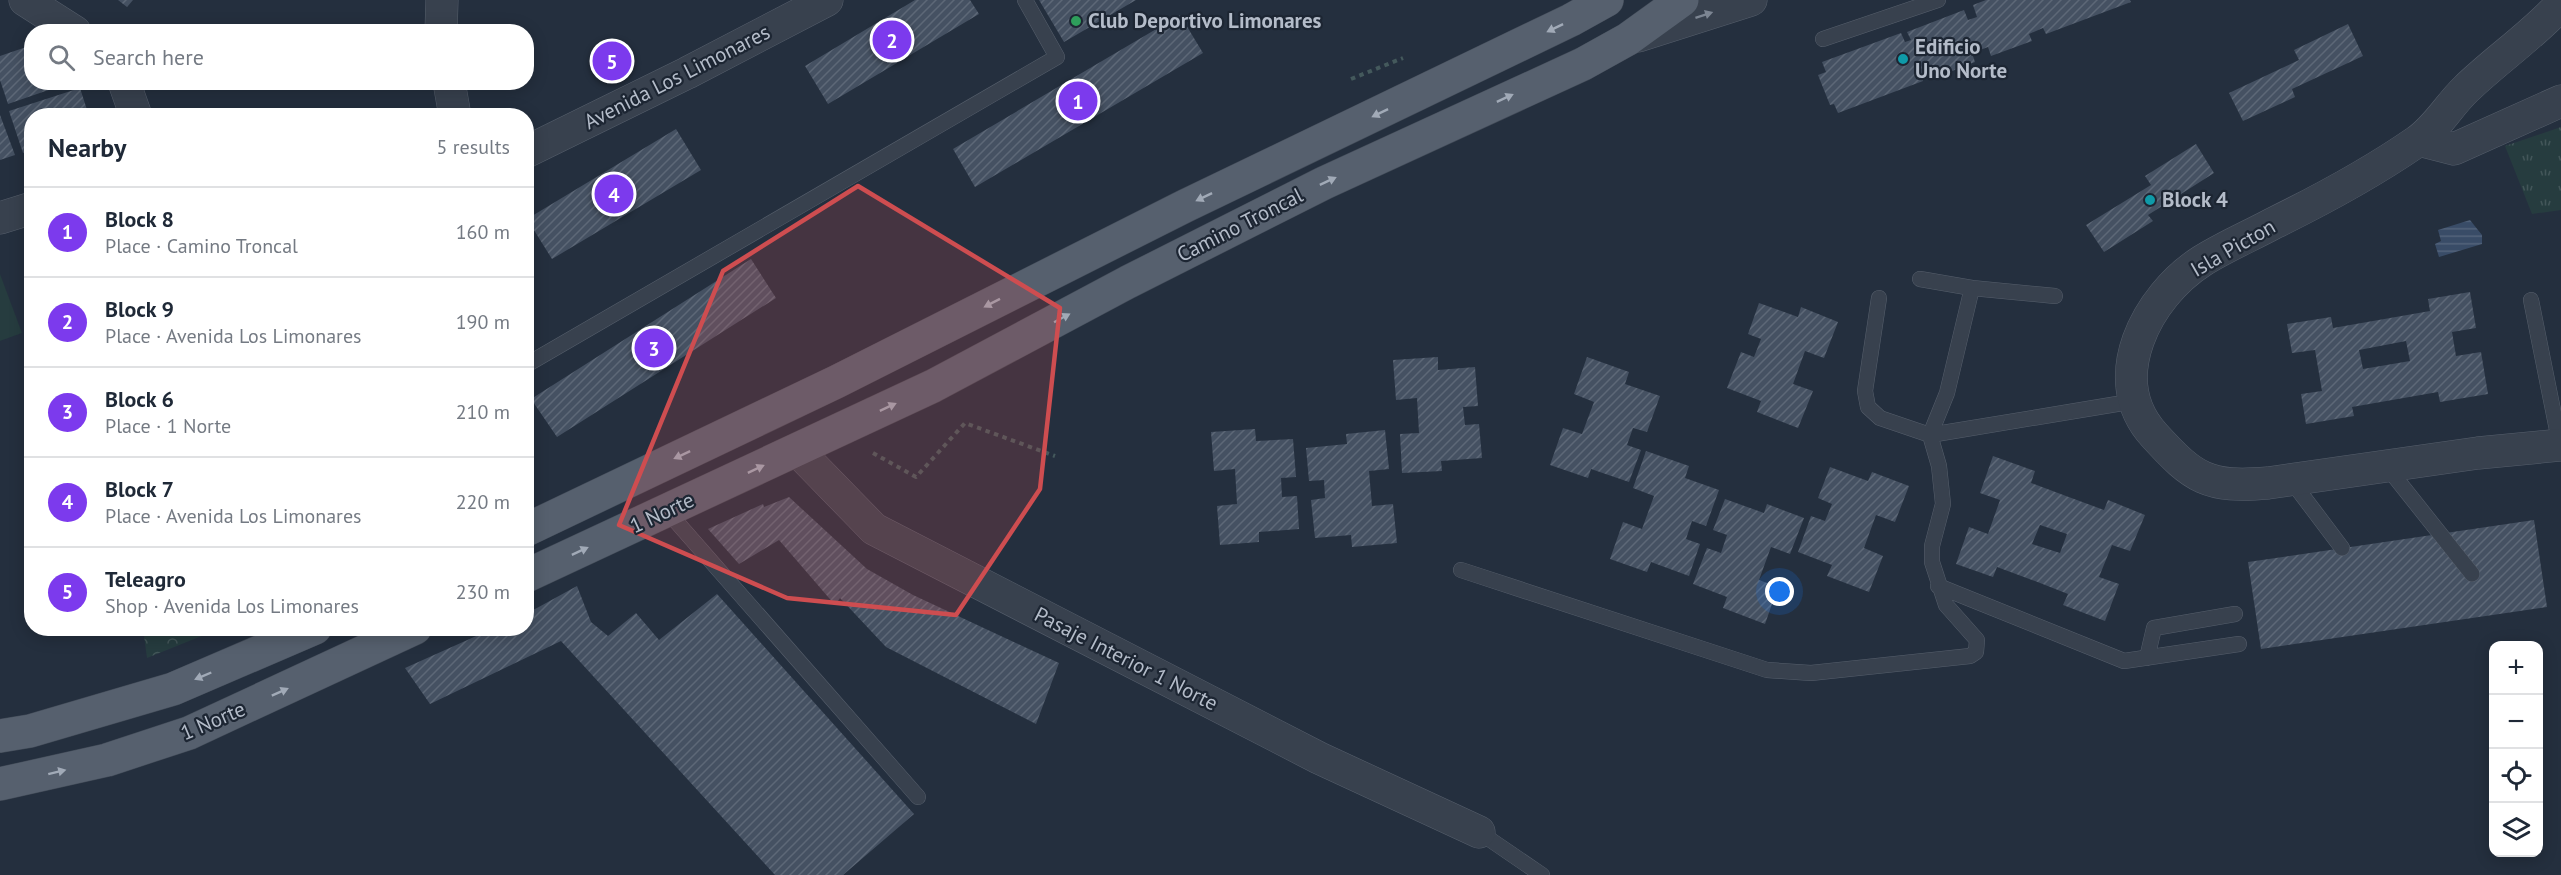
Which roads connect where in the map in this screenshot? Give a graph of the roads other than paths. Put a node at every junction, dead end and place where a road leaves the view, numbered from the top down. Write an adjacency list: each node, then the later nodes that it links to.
1 (25, 0): 10 (street)
2 (442, 0): 11 (street)
3 (827, 0): 20 (street, Avenida Los Limonares)
4 (1025, 0): 28 (lane)
5 (1607, 0): 30 (main road, Camino Troncal, one-way to 30)
6 (1682, 0): 12 (main road, Camino Troncal)
7 (1751, 0): 12 (street, one-way to 7)
8 (1938, 0): 13 (lane)
9 (2561, 4): 19 (street, Isla Picton)
10 (62, 24)
11 (441, 24)
12 (1628, 39): 33 (main road, Camino Troncal, one-way to 12)
13 (1823, 39)
14 (127, 90): 17 (street)
15 (450, 90): 18 (street)
16 (2561, 101): 19 (street)
17 (133, 108)
18 (453, 108)
19 (2419, 140): 29 (street, Isla Picton)
20 (534, 148)
21 (24, 210): 22 (street)
22 (0, 218)
23 (1920, 279): 24 (lane)
24 (1972, 288): 25 (lane); 31 (lane)
25 (2055, 296)
26 (1879, 298): 31 (lane)
27 (2531, 300): 32 (lane)
28 (534, 360)
29 (2135, 401): 31 (lane); 35 (street, Isla Picton)
30 (773, 412): 37 (main road, 1 Norte, one-way to 37)
31 (1930, 435): 42 (lane)
32 (2560, 445): 34 (street, Isla Picton)
33 (797, 450): 36 (main road, 1 Norte, one-way to 33); 51 (street, Pasaje Interior 1 Norte)
34 (2387, 467): 35 (street, Isla Picton); 41 (lane)
35 (2290, 479): 38 (lane)
36 (667, 511): 40 (main road, 1 Norte, one-way to 36); 50 (lane)
37 (534, 526)
38 (2342, 548)
39 (1461, 570): 42 (lane)
40 (534, 572)
41 (2472, 574)
42 (1938, 586): 47 (lane)
43 (2235, 614): 47 (lane)
44 (296, 636): 48 (main road, one-way to 48)
45 (398, 636): 49 (main road, 1 Norte, one-way to 45)
46 (2239, 644): 47 (lane)
47 (2147, 658)
48 (15, 734)
49 (0, 784)
50 (918, 797)
51 (1479, 832): 52 (lane)
52 (1542, 875)

